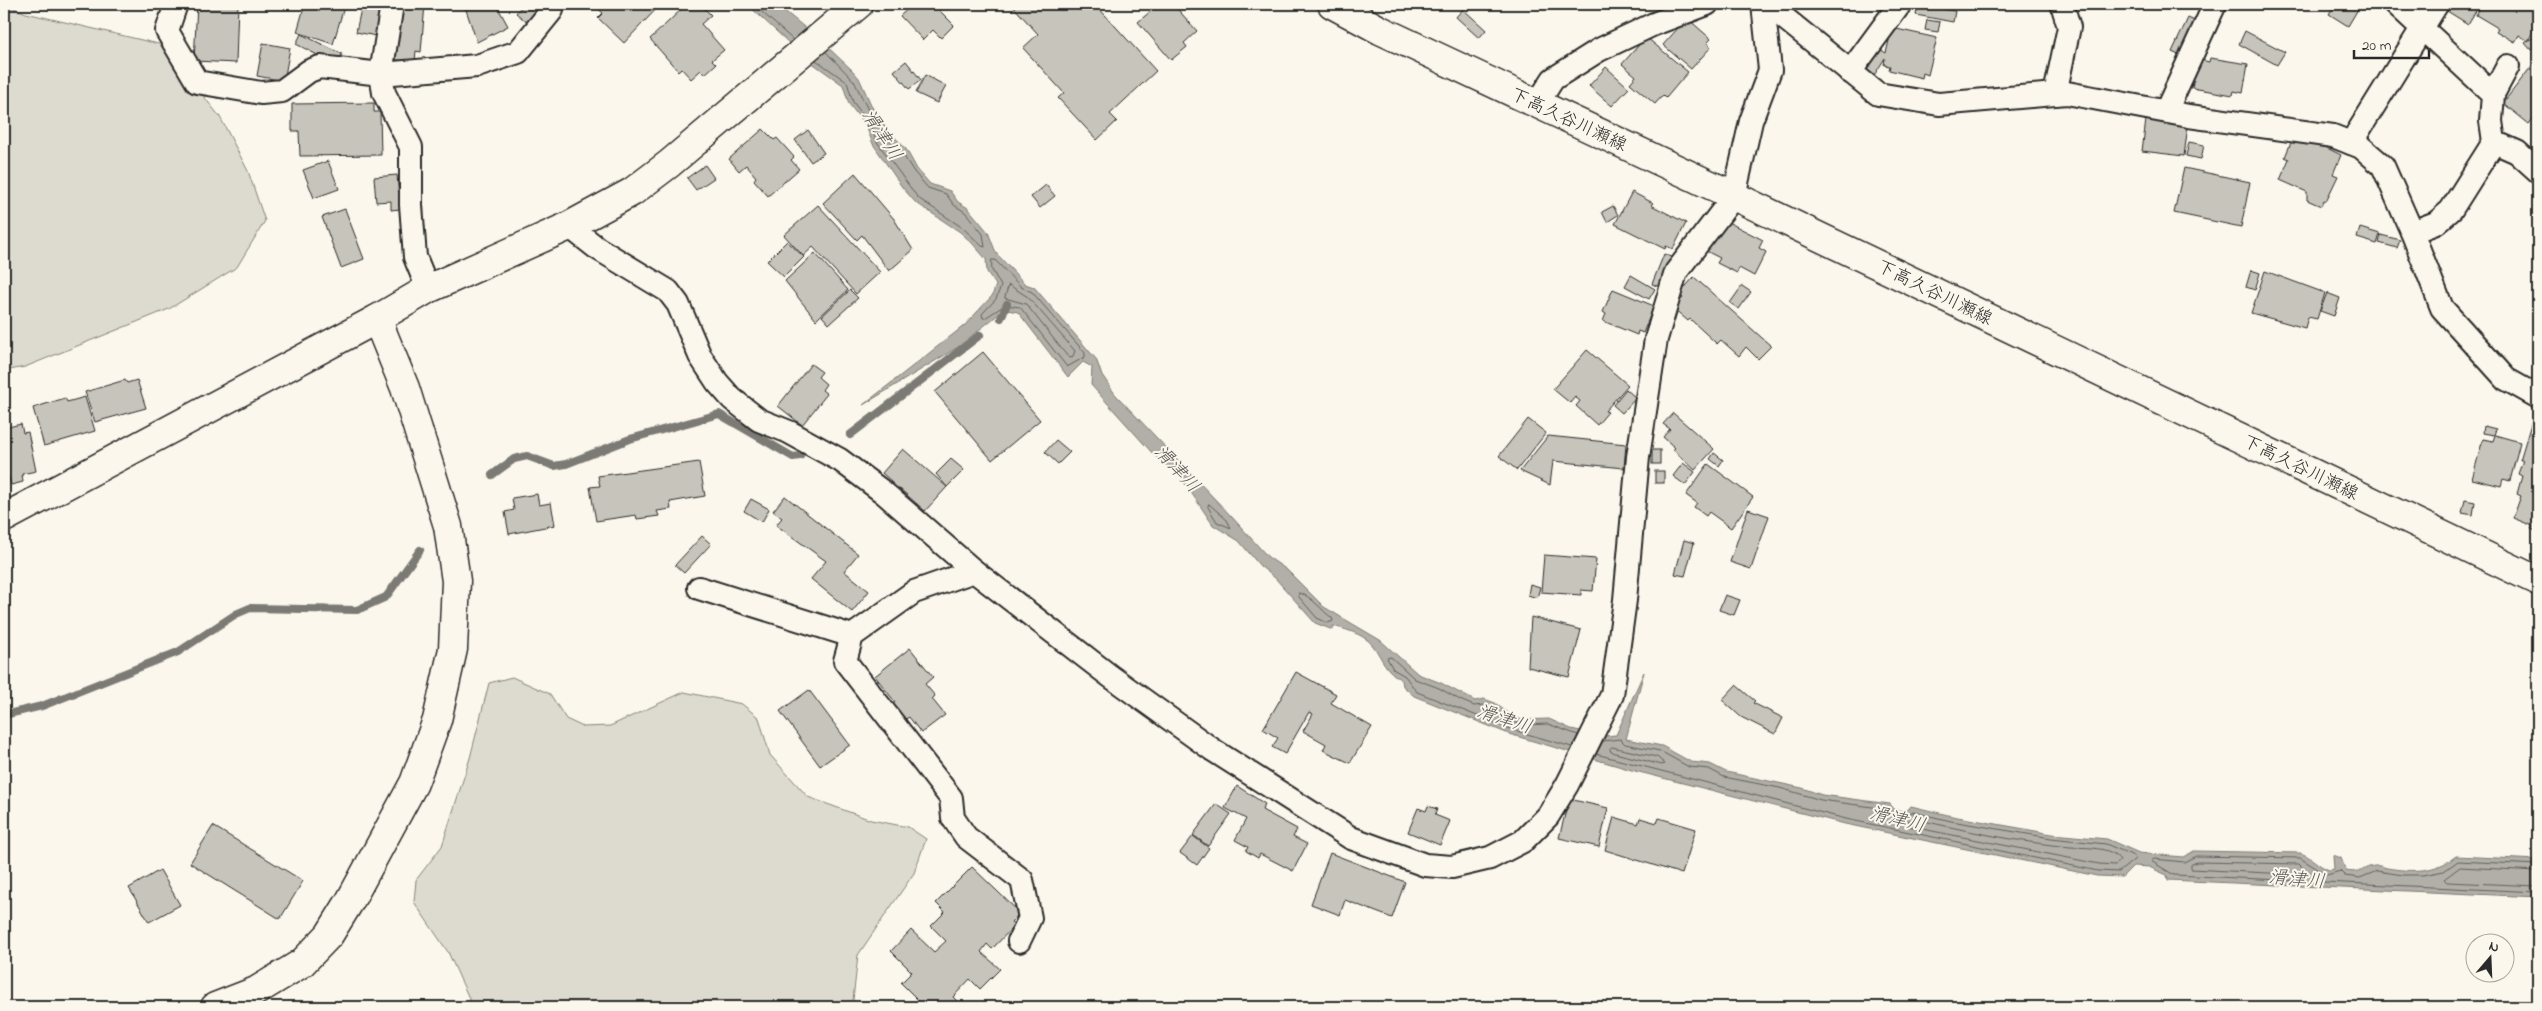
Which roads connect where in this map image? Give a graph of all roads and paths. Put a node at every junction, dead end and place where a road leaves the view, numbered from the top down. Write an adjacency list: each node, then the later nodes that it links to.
1 (176, 4): 17 (street)
2 (392, 4): 17 (street)
3 (1332, 4): 20 (street, 下高久谷川瀬線)
4 (1708, 4): 20 (street)
5 (1762, 4): 25 (street)
6 (1767, 4): 16 (street)
7 (1900, 4): 16 (street)
8 (2062, 4): 18 (street)
9 (2215, 4): 21 (street)
10 (2396, 4): 14 (street)
11 (2437, 4): 14 (street)
12 (552, 10): 17 (street)
13 (852, 10): 26 (street)
14 (2422, 26): 19 (street); 23 (street)
15 (2508, 66): 19 (street)
16 (1850, 72): 18 (street)
17 (381, 74): 28 (street)
18 (2055, 94): 21 (street)
19 (2493, 94): 22 (street)
20 (1537, 104): 25 (street, 下高久谷川瀬線)
21 (2166, 112): 23 (street)
22 (2494, 142): 24 (street); 27 (street)
23 (2351, 143): 27 (street)
24 (2538, 171)
25 (1734, 196): 32 (street); 33 (street, 下高久谷川瀬線)
26 (569, 226): 28 (street); 32 (street)
27 (2412, 232): 30 (street)
28 (428, 289): 29 (street)
29 (376, 319): 31 (street); 37 (street)
30 (2538, 397)
31 (4, 518)
32 (974, 571): 35 (street)
33 (2538, 581)
34 (699, 588): 35 (street)
35 (852, 636): 36 (street)
36 (1019, 941)
37 (216, 1007)

